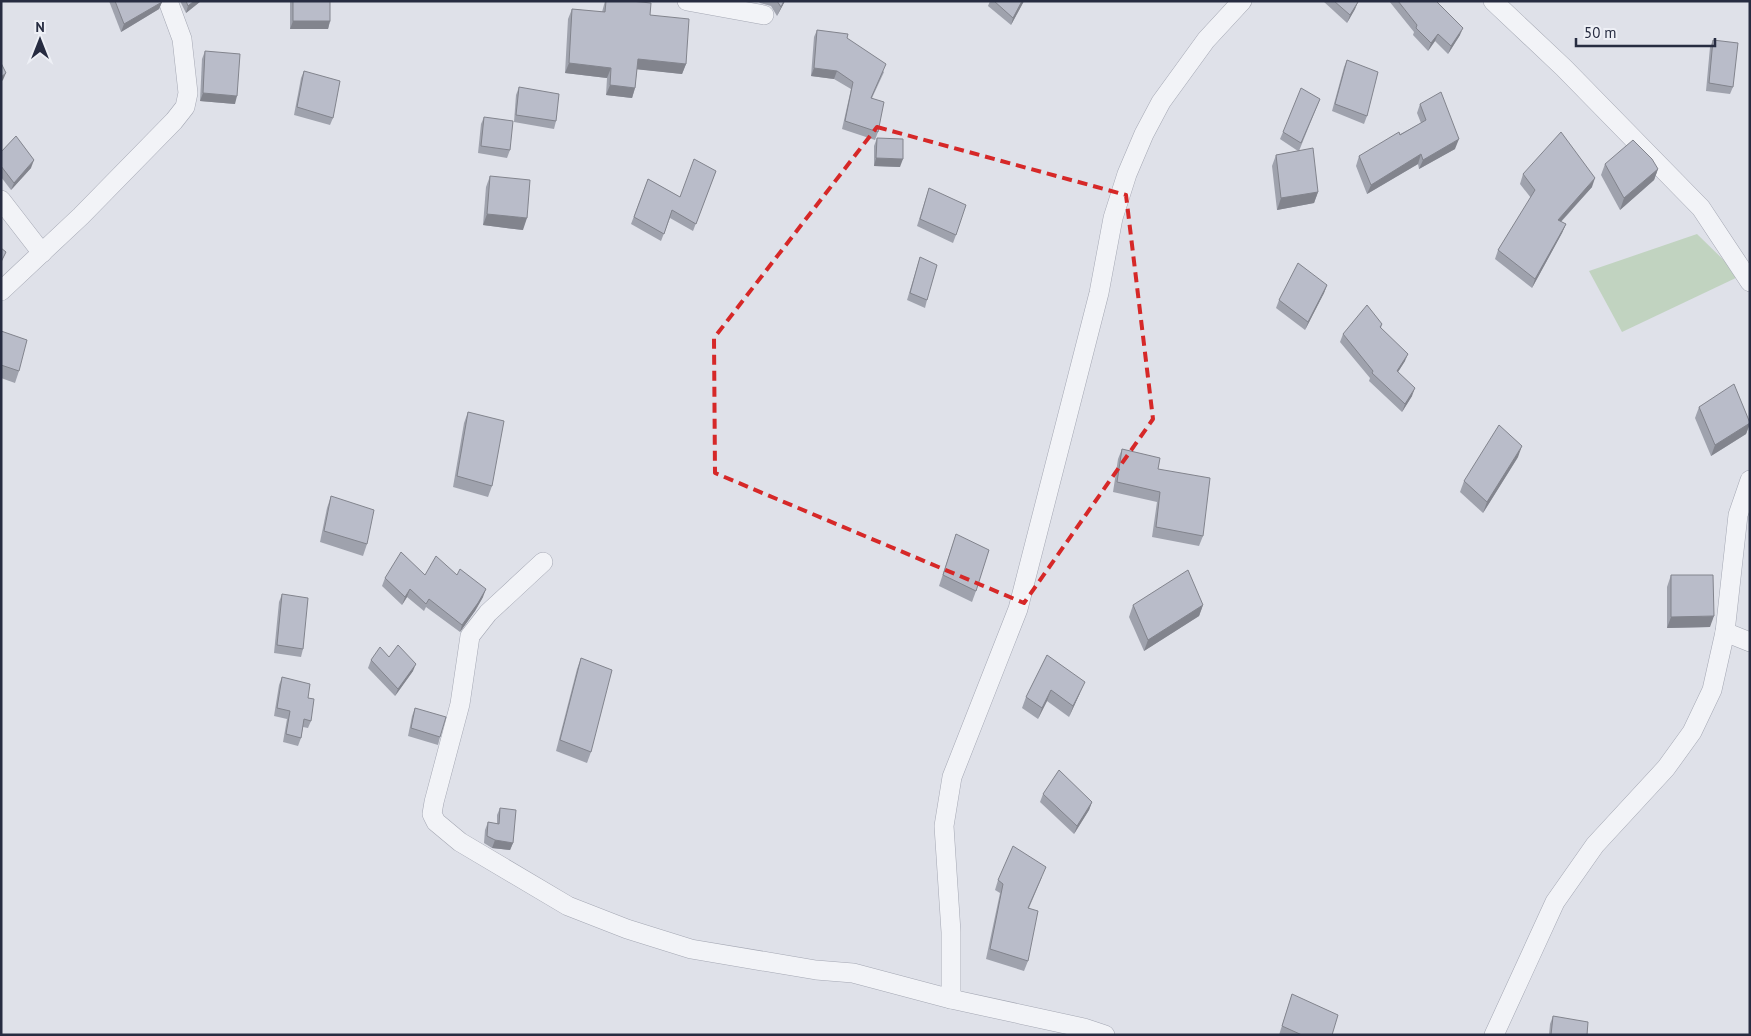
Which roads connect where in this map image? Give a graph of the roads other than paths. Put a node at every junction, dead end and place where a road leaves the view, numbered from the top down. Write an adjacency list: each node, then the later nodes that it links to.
1 (168, 1): 7 (street)
2 (687, 1): 5 (street)
3 (1242, 1): 15 (street)
4 (1493, 1): 8 (street)
5 (764, 15)
6 (1, 200): 7 (street)
7 (42, 253): 9 (street)
8 (1750, 282)
9 (1, 292)
10 (1750, 480): 11 (street)
11 (1744, 516): 13 (street)
12 (543, 562): 15 (street)
13 (1725, 632): 14 (street); 17 (street)
14 (1750, 642)
15 (951, 999): 16 (street)
16 (1105, 1035)
17 (1494, 1035)

